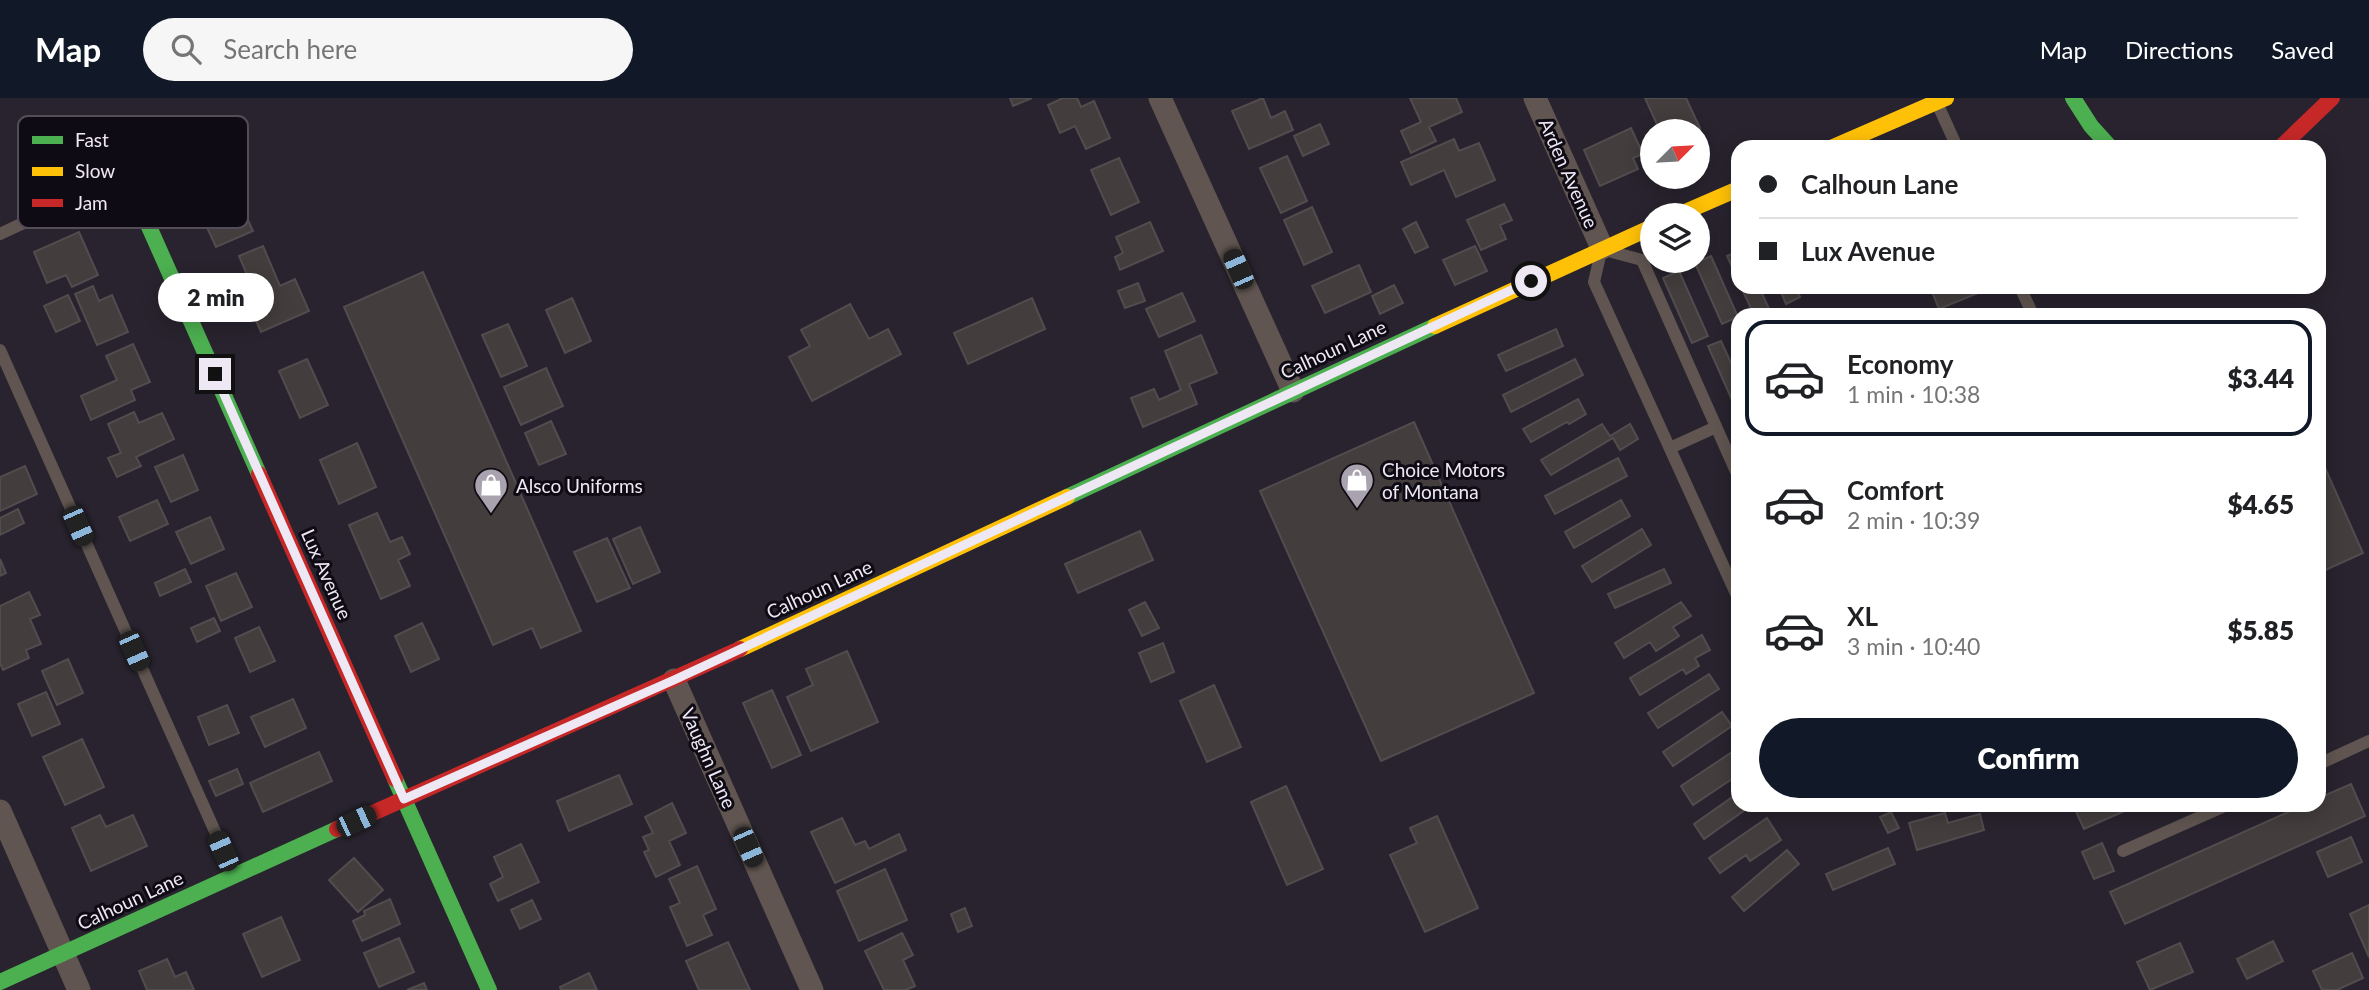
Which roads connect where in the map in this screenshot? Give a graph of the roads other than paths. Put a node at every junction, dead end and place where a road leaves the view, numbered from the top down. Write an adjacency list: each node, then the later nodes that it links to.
1 (1160, 98): 18 (street)
2 (1535, 98): 16 (street, Arden Avenue)
3 (2073, 98): 8 (street)
4 (2332, 98): 9 (street)
5 (1941, 100): 6 (street); 7 (lane)
6 (1849, 140)
7 (1955, 140)
8 (2104, 140)
9 (2288, 140)
10 (1731, 192): 11 (street)
11 (1706, 203)
12 (18, 226): 15 (lane)
13 (150, 228): 26 (street, Lux Avenue)
14 (1640, 232): 16 (street, Calhoun Lane)
15 (0, 234)
16 (1602, 248): 18 (street, Calhoun Lane); 19 (lane); 20 (lane)
17 (0, 351): 30 (lane)
18 (1293, 391): 23 (street, Calhoun Lane)
19 (1716, 427): 20 (lane); 21 (lane)
20 (1670, 448): 22 (lane)
21 (1731, 449)
22 (1731, 583)
23 (674, 680): 26 (street, Calhoun Lane); 35 (street, Vaughn Lane)
24 (2369, 741): 25 (lane)
25 (2326, 761)
26 (404, 799): 30 (street, Calhoun Lane); 34 (street, Lux Avenue)
27 (0, 811): 31 (street)
28 (2211, 812): 29 (lane)
29 (2123, 851)
30 (234, 876): 31 (street, Calhoun Lane)
31 (63, 954): 32 (street, Calhoun Lane); 33 (street)
32 (0, 982)
33 (79, 990)
34 (489, 990)
35 (812, 990)

